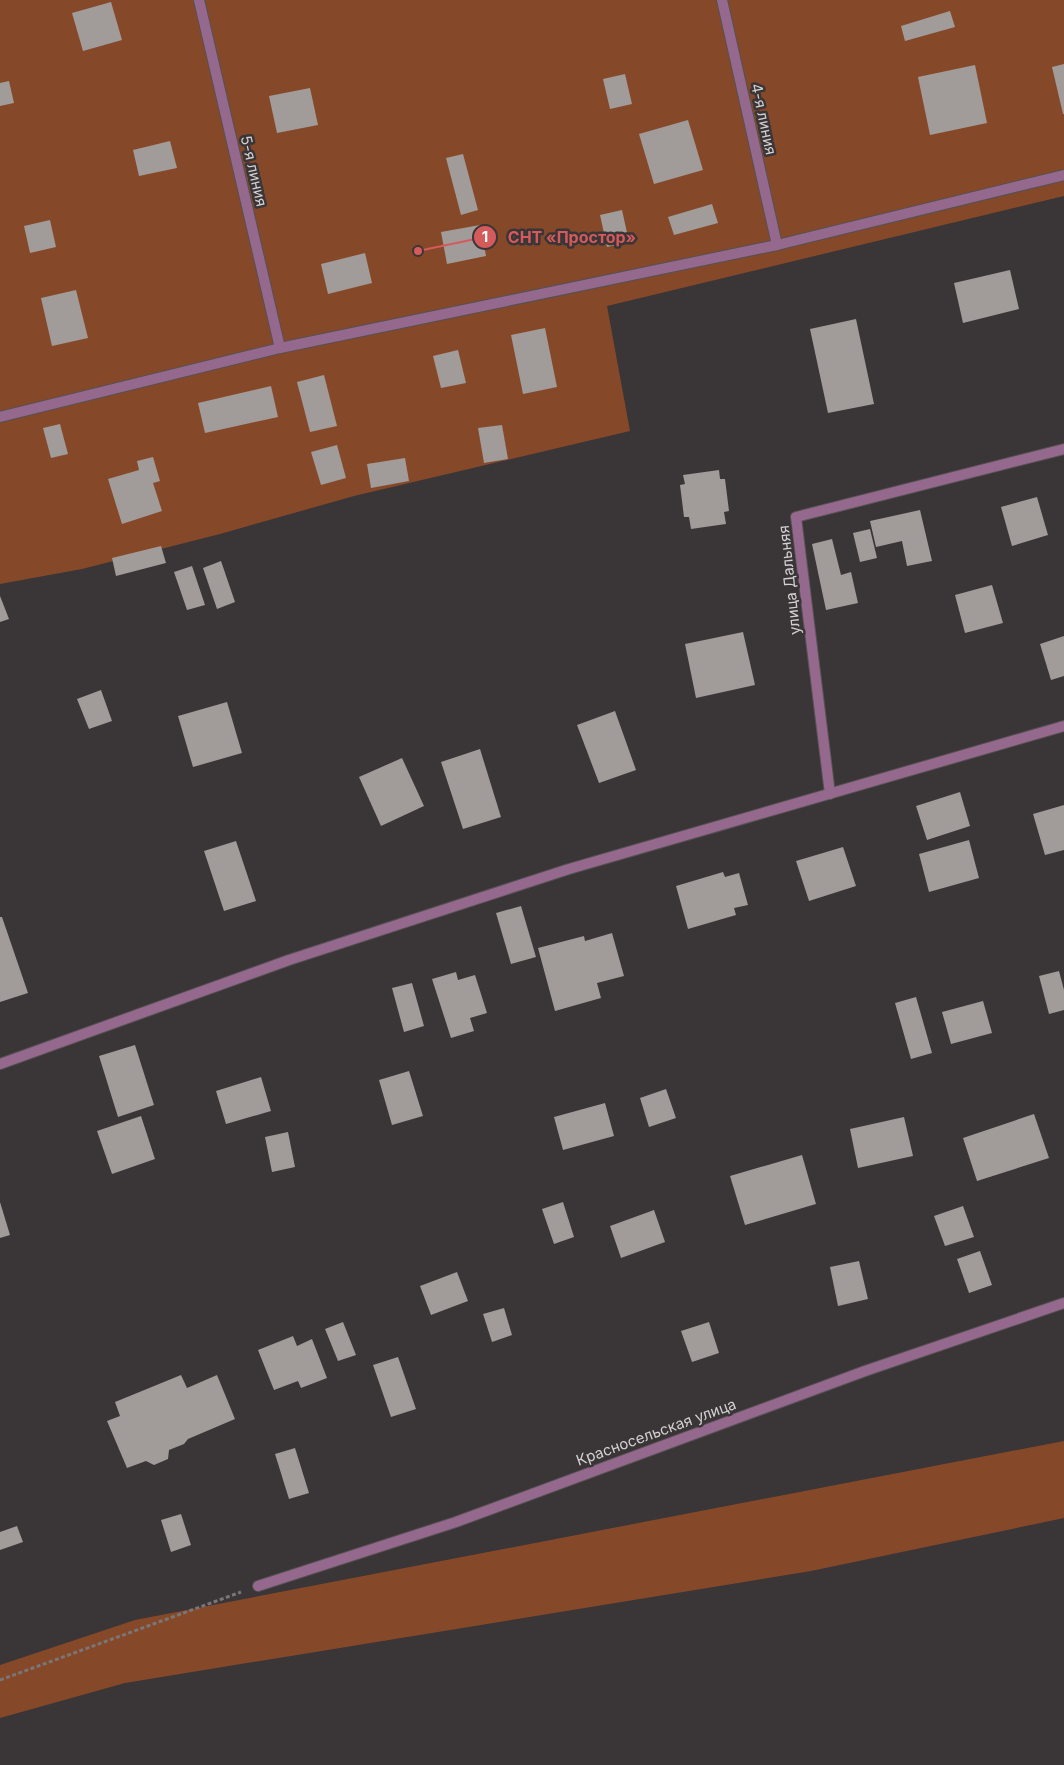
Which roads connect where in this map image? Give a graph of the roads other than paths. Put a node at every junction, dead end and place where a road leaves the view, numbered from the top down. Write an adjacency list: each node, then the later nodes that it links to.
1 (199, 0): 5 (street, 5-я линия)
2 (722, 0): 4 (street, 4-я линия)
3 (1064, 175): 4 (street)
4 (777, 245): 5 (street)
5 (280, 348): 6 (street)
6 (0, 418)
7 (1064, 449): 9 (street, улица Дальняя)
8 (1064, 726): 9 (street)
9 (830, 794): 10 (street)
10 (0, 1064)
11 (1064, 1303): 12 (street, Красносельская улица)
12 (258, 1586)

